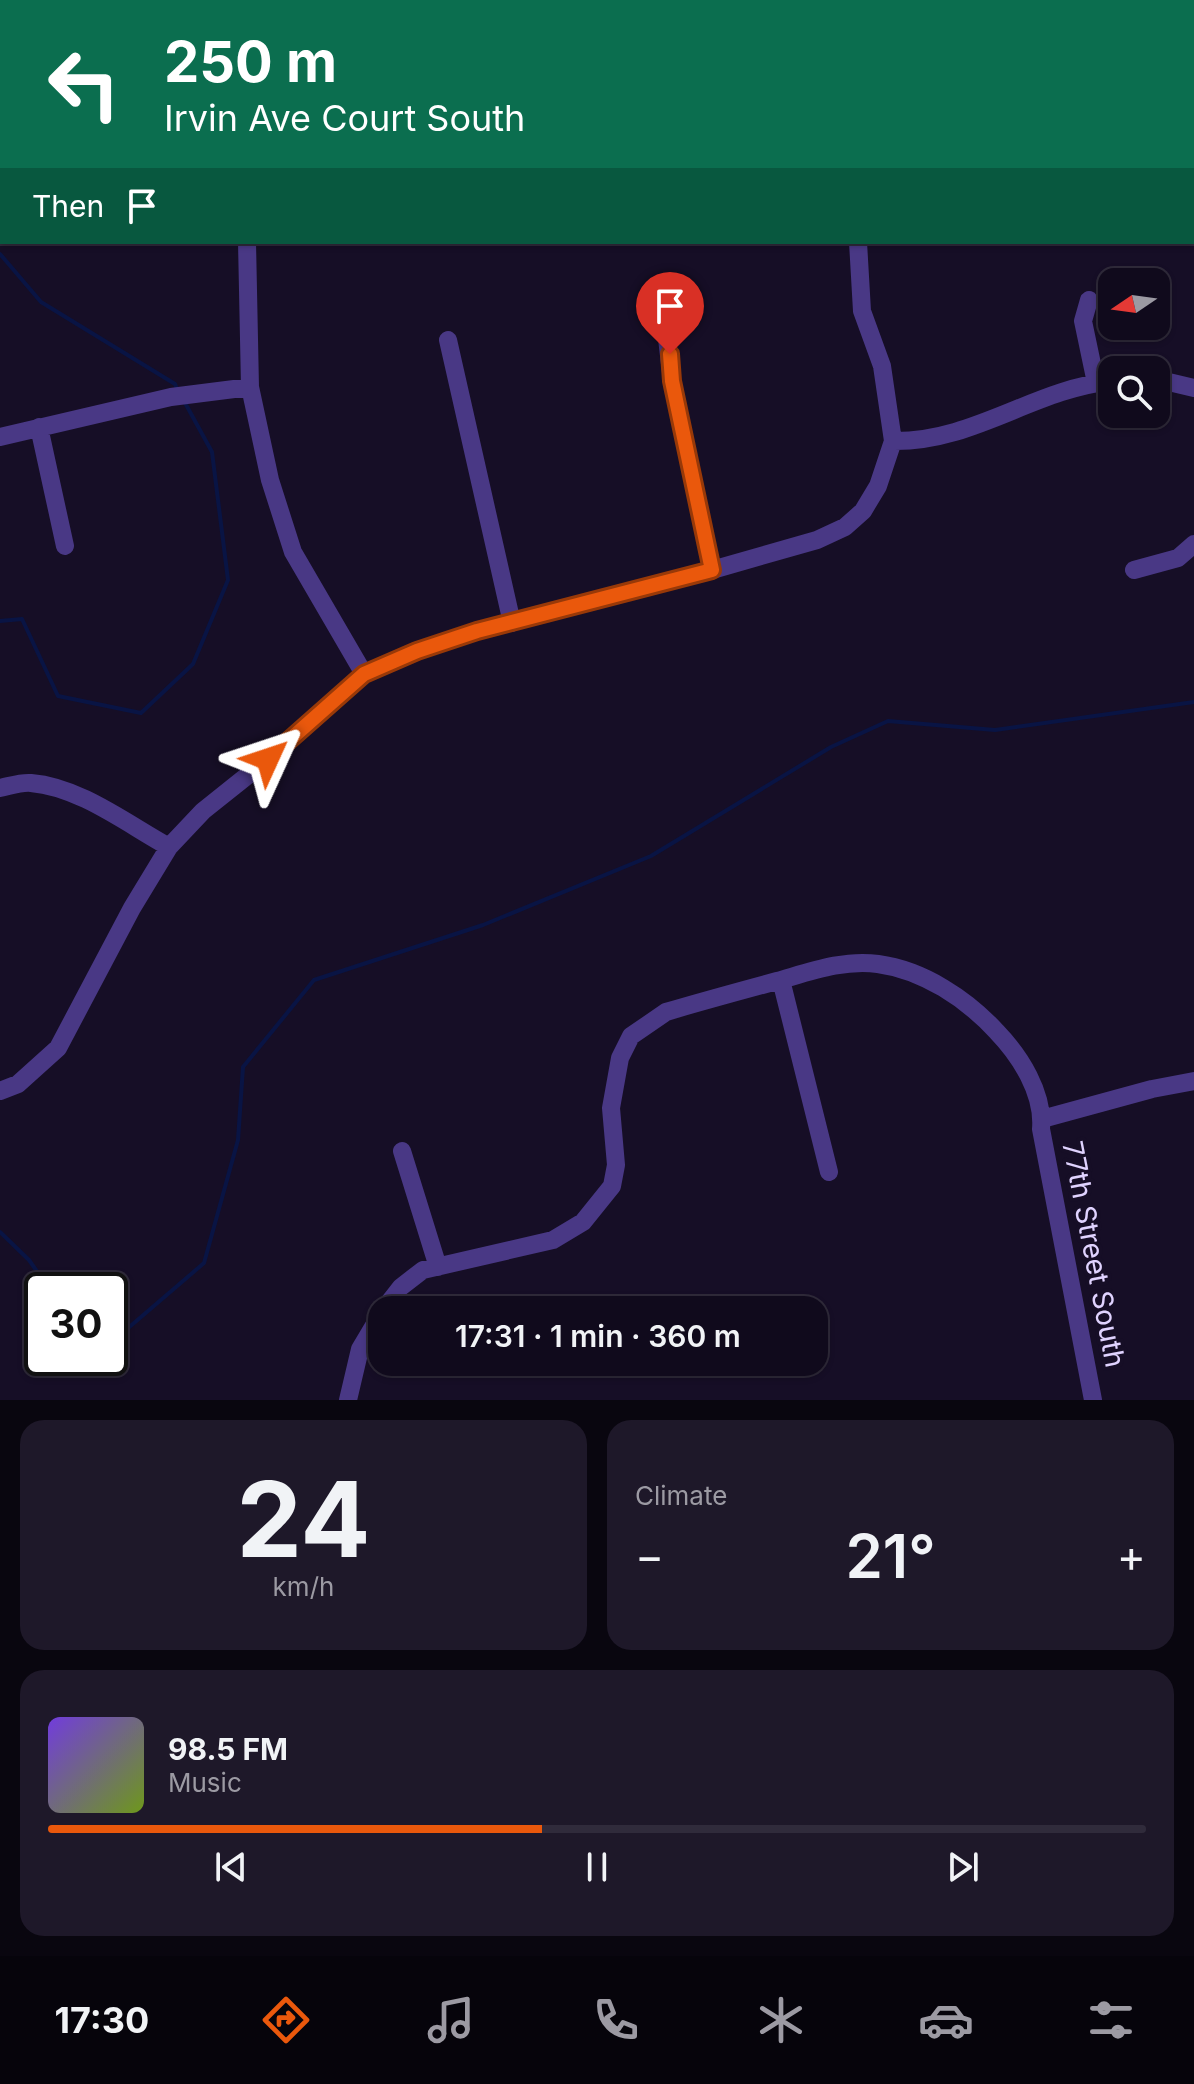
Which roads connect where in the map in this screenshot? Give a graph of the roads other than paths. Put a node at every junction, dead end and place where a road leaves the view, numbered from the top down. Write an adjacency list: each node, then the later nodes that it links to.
1 (247, 244): 9 (street)
2 (858, 244): 13 (street)
3 (1089, 300): 6 (street)
4 (664, 313): 16 (street)
5 (448, 340): 18 (street)
6 (1098, 365)
7 (1170, 382): 10 (street)
8 (1098, 384): 13 (street)
9 (250, 387): 11 (street); 19 (street)
10 (1194, 388)
11 (39, 427): 12 (street); 15 (street)
12 (0, 437)
13 (893, 441): 16 (street)
14 (1194, 544): 17 (street)
15 (65, 546)
16 (712, 570): 18 (street)
17 (1134, 570)
18 (512, 623): 19 (street)
19 (364, 674): 21 (street)
20 (0, 788): 21 (street)
21 (169, 847): 24 (street)
22 (781, 980): 25 (street, 77th Street South); 27 (street); 28 (street, 77th Street South)
23 (1194, 1081): 25 (street)
24 (0, 1091)
25 (1042, 1119): 32 (street, 77th Street South)
26 (402, 1151): 28 (street)
27 (829, 1172)
28 (438, 1267): 29 (street, 77th Street South)
29 (394, 1296)
30 (368, 1336): 31 (street, 77th Street South)
31 (348, 1400)
32 (1093, 1400)

